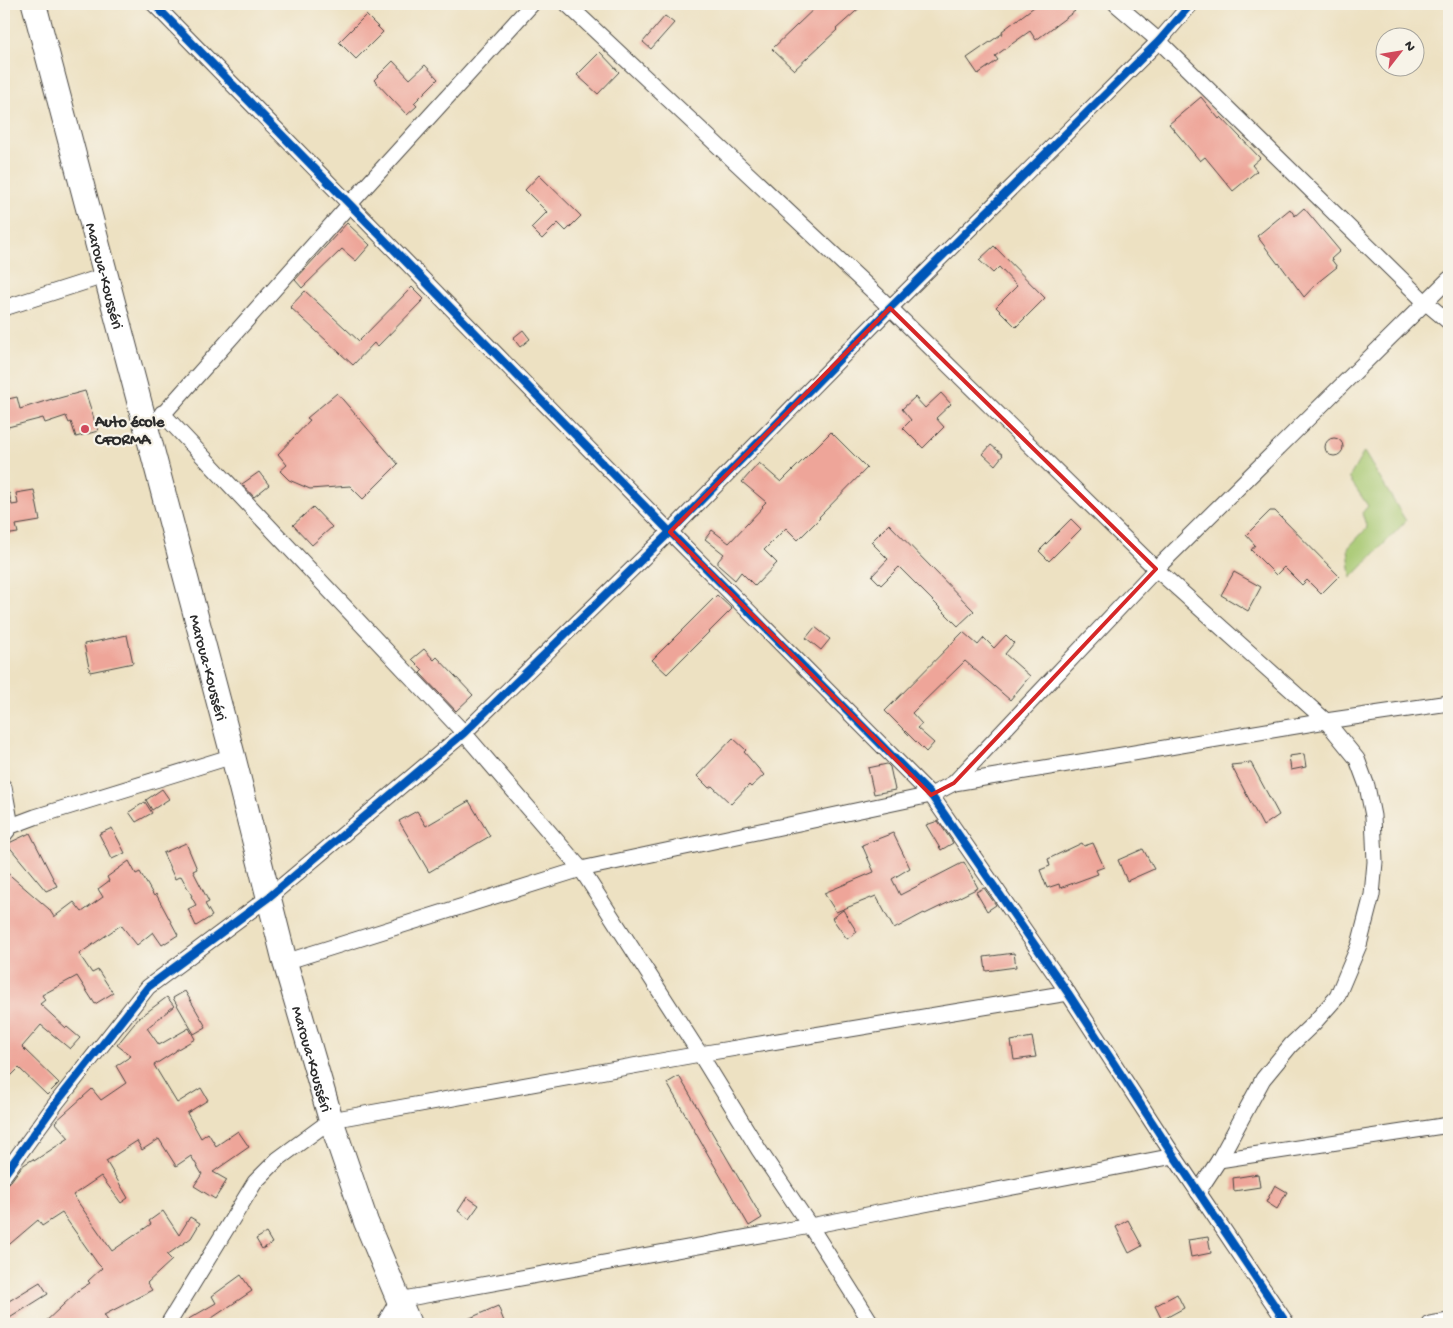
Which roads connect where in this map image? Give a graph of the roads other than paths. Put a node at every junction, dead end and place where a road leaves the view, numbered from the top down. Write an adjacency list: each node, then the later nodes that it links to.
1 (34, 4): 9 (highway, Maroua-Kousséri)
2 (154, 4): 8 (street)
3 (532, 4): 8 (street)
4 (567, 4): 13 (street)
5 (1116, 4): 7 (street)
6 (1191, 4): 7 (street)
7 (1159, 41): 11 (street); 13 (street)
8 (349, 205): 15 (street); 17 (street)
9 (107, 275): 12 (street); 16 (highway, Maroua-Kousséri)
10 (1449, 279): 11 (street)
11 (1425, 302): 14 (street); 18 (street)
12 (4, 308)
13 (890, 308): 17 (street); 18 (street)
14 (1449, 322)
15 (162, 414): 16 (street); 21 (street)
16 (147, 434): 22 (highway, Maroua-Kousséri)
17 (670, 532): 21 (street); 25 (street)
18 (1156, 570): 20 (street); 23 (street)
19 (1449, 703): 20 (street)
20 (1326, 721): 23 (street); 35 (street)
21 (464, 733): 27 (street); 28 (street)
22 (233, 756): 26 (street); 28 (highway, Maroua-Kousséri)
23 (954, 783): 25 (street)
24 (4, 787): 26 (street)
25 (931, 795): 27 (street); 30 (street)
26 (7, 831)
27 (581, 868): 29 (street); 31 (street)
28 (269, 897): 29 (highway, Maroua-Kousséri); 36 (street)
29 (285, 962): 32 (highway, Maroua-Kousséri)
30 (1068, 993): 31 (street); 34 (street)
31 (700, 1054): 32 (street); 38 (street)
32 (331, 1120): 39 (highway, Maroua-Kousséri); 41 (street)
33 (1449, 1125): 35 (street)
34 (1174, 1156): 37 (street); 38 (street)
35 (1219, 1160): 37 (street)
36 (4, 1176)
37 (1198, 1192): 45 (street)
38 (810, 1226): 39 (street); 44 (street)
39 (398, 1300): 42 (street); 43 (highway, Maroua-Kousséri)
40 (1449, 1321): 46 (street)
41 (168, 1324)
42 (384, 1324)
43 (409, 1324)
44 (872, 1324)
45 (1286, 1324)
46 (1430, 1324)

